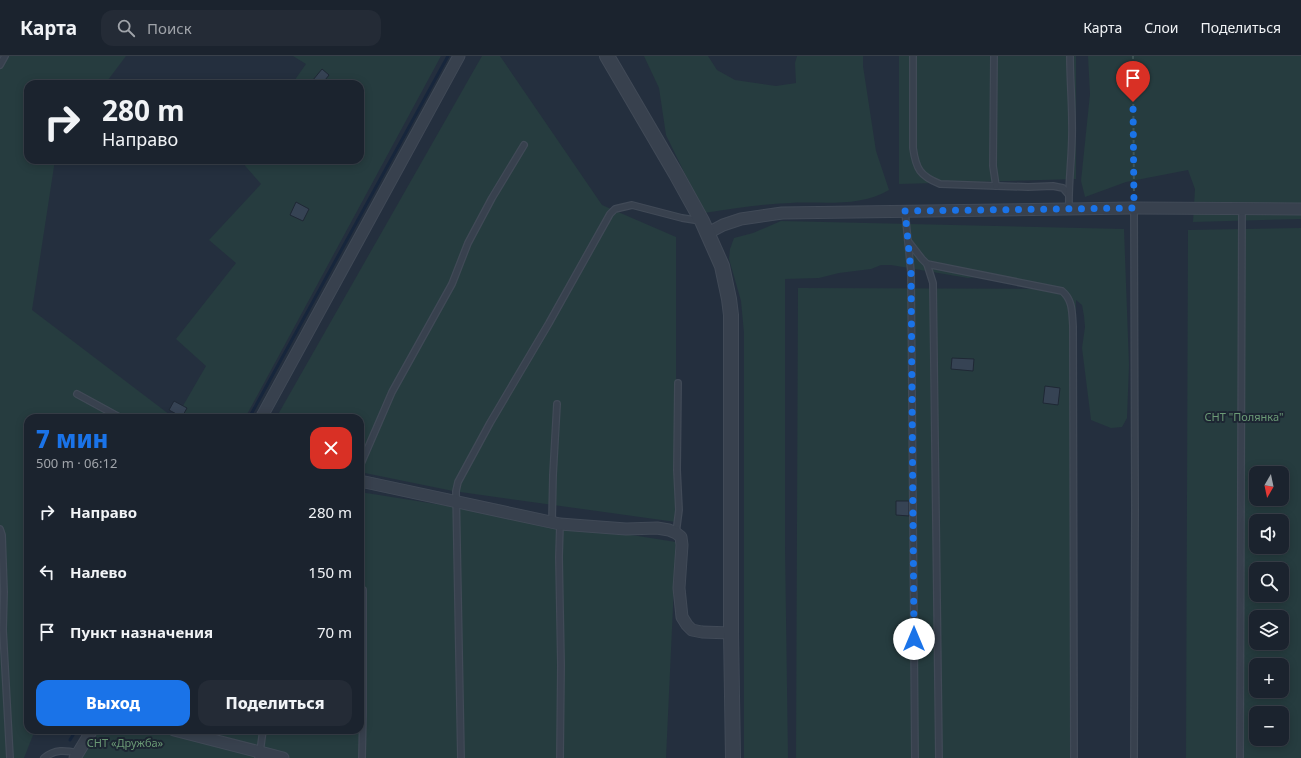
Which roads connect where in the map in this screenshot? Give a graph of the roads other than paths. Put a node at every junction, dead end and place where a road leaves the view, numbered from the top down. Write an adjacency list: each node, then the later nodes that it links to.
1 (5, 56): 7 (lane)
2 (459, 56): 23 (street)
3 (607, 56): 16 (street)
4 (913, 56): 9 (lane)
5 (994, 56): 9 (lane)
6 (1070, 56): 10 (lane)
7 (0, 65)
8 (524, 145): 24 (lane)
9 (996, 186): 10 (lane)
10 (1068, 194): 12 (lane)
11 (1134, 208): 12 (street); 13 (street); 48 (lane)
12 (1069, 209): 15 (street)
13 (1242, 209): 14 (street); 49 (lane)
14 (1301, 209)
15 (905, 211): 16 (street); 17 (lane)
16 (705, 227): 26 (lane); 31 (street)
17 (908, 241): 18 (lane); 45 (lane)
18 (927, 264): 46 (lane); 47 (lane)
19 (678, 383): 29 (lane)
20 (77, 394): 22 (lane)
21 (557, 404): 27 (lane)
22 (114, 414)
23 (263, 414)
24 (364, 457)
25 (364, 482): 26 (street)
26 (456, 502): 27 (street); 42 (lane)
27 (556, 523): 29 (street); 43 (lane)
28 (0, 529): 30 (lane)
29 (676, 533): 31 (street)
30 (2, 630): 38 (lane)
31 (731, 633): 44 (street)
32 (90, 734): 37 (street)
33 (188, 734): 36 (street)
34 (262, 734): 36 (lane)
35 (363, 734): 41 (lane)
36 (259, 755): 40 (street)
37 (77, 756): 39 (lane)
38 (10, 758)
39 (44, 758)
40 (283, 758)
41 (362, 758)
42 (461, 758)
43 (560, 758)
44 (733, 758)
45 (915, 758)
46 (939, 758)
47 (1074, 758)
48 (1134, 758)
49 (1240, 758)

